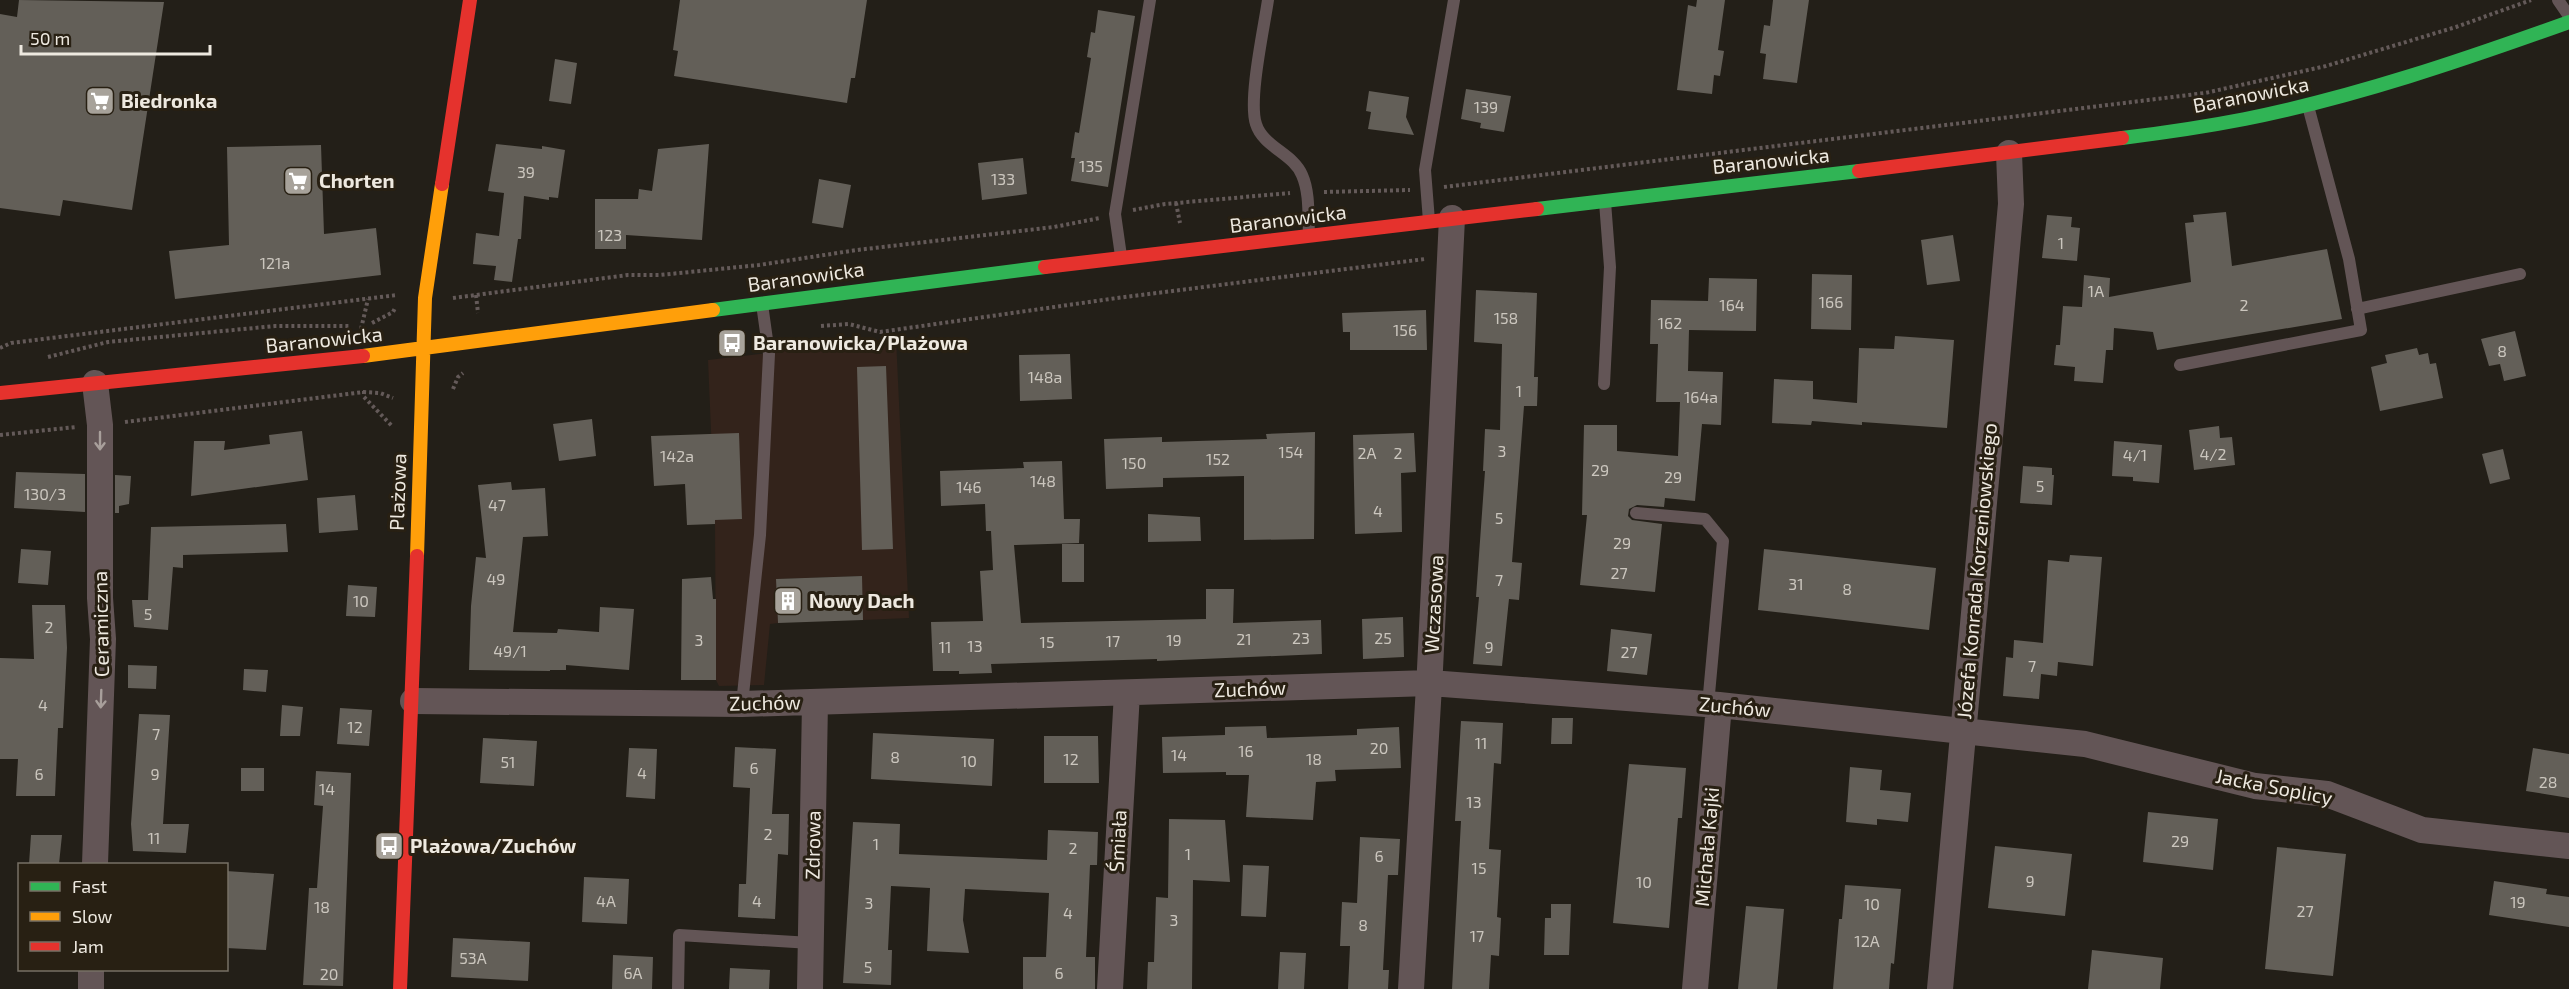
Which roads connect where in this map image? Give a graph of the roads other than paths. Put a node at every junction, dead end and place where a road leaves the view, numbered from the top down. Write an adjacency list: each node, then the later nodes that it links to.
1 (470, 0): 17 (street, Plażowa)
2 (1150, 0): 13 (lane)
3 (1269, 0): 12 (lane)
4 (1454, 0): 11 (lane)
5 (2558, 0): 6 (lane)
6 (2569, 16)
7 (2569, 22): 8 (street, Baranowicka)
8 (2308, 105): 9 (street, Baranowicka); 16 (lane)
9 (2009, 153): 10 (street, Baranowicka); 29 (street, Józefa Konrada Korzeniowskiego)
10 (1605, 200): 11 (street, Baranowicka); 20 (lane)
11 (1441, 220): 12 (street, Baranowicka); 23 (street, Wczasowa)
12 (1309, 236): 13 (street, Baranowicka)
13 (1122, 260): 15 (street, Baranowicka)
14 (2520, 274): 16 (lane)
15 (762, 303): 17 (street, Baranowicka); 27 (lane)
16 (2357, 309): 18 (lane)
17 (422, 348): 19 (street, Baranowicka); 25 (street, Plażowa)
18 (2180, 365)
19 (95, 383): 21 (street, Baranowicka); 32 (street, Ceramiczna, one-way to 32)
20 (1604, 384)
21 (0, 393)
22 (1636, 513): 28 (lane)
23 (1430, 683): 24 (street, Zuchów); 28 (street, Zuchów); 40 (street, Wczasowa)
24 (1127, 693): 26 (street, Zuchów); 39 (street, Śmiała)
25 (413, 701): 27 (street, Zuchów); 36 (street, Plażowa)
26 (815, 702): 27 (street, Zuchów); 33 (street, Zdrowa)
27 (742, 704)
28 (1714, 705): 29 (street, Zuchów); 41 (street, Michała Kajki)
29 (1962, 730): 30 (street, Zuchów); 42 (street, Józefa Konrada Korzeniowskiego)
30 (2085, 744): 31 (street, Jacka Soplicy)
31 (2569, 846)
32 (95, 863)
33 (811, 943): 37 (lane); 38 (street, Zdrowa)
34 (92, 971): 35 (street)
35 (91, 989)
36 (400, 989)
37 (678, 989)
38 (810, 989)
39 (1110, 989)
40 (1411, 989)
41 (1695, 989)
42 (1940, 989)

